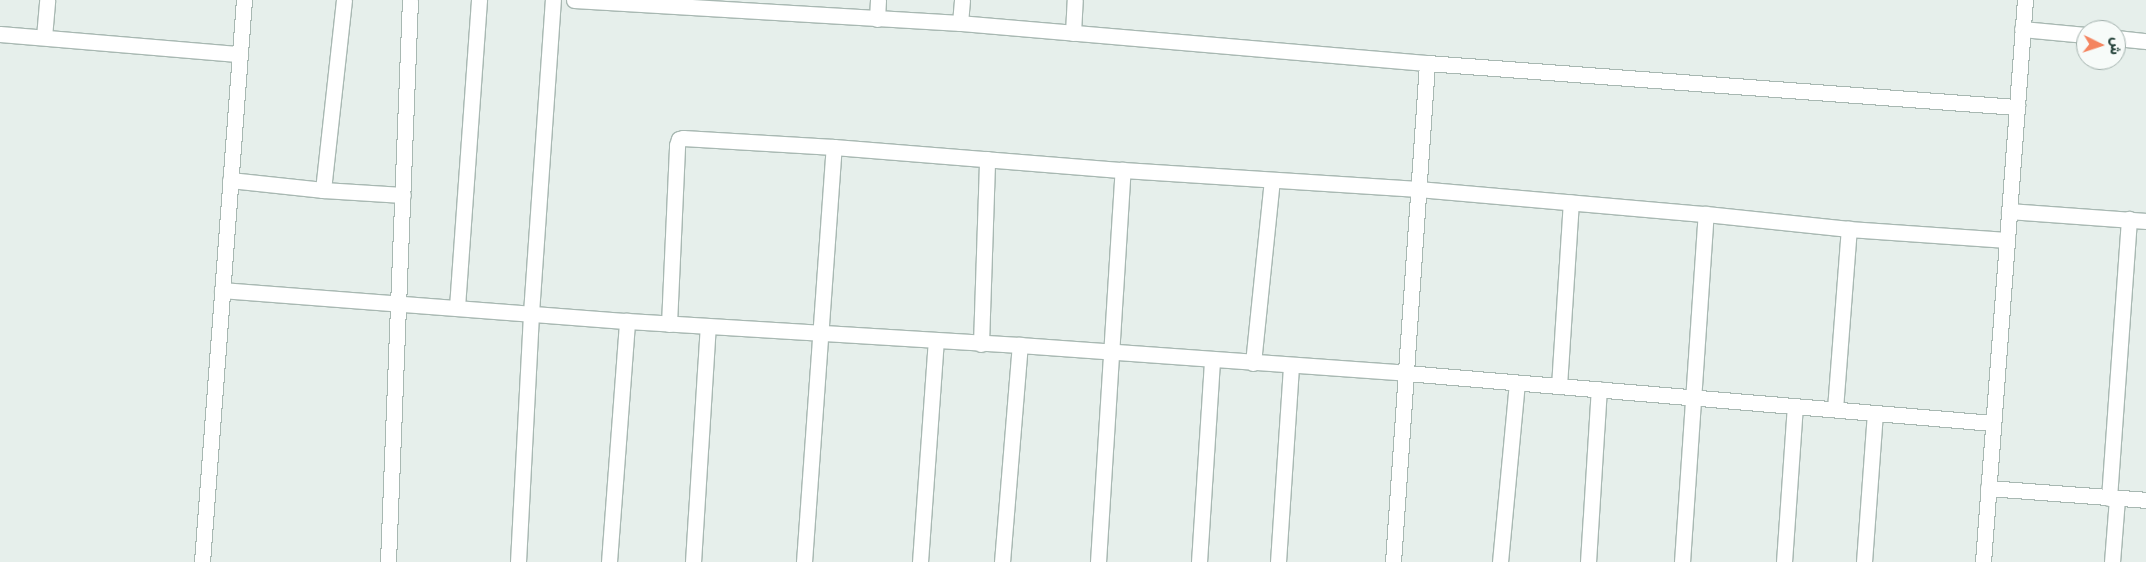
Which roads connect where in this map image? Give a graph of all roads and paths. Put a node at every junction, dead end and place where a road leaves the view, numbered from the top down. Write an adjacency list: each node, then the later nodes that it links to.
1 (48, 0): 21 (street)
2 (244, 0): 24 (street)
3 (344, 0): 33 (street)
4 (410, 0): 34 (street)
5 (480, 0): 44 (street)
6 (553, 0): 45 (street)
7 (574, 0): 12 (street)
8 (878, 0): 15 (street)
9 (962, 0): 16 (street)
10 (1076, 0): 18 (street)
11 (2025, 0): 17 (street)
12 (629, 2): 13 (street)
13 (715, 3): 14 (street)
14 (799, 6): 15 (street)
15 (877, 18): 16 (street)
16 (960, 23): 18 (street)
17 (2022, 29): 20 (street); 26 (street)
18 (1073, 33): 25 (street)
19 (0, 34): 21 (street)
20 (2076, 34)
21 (44, 37): 24 (street)
22 (2126, 39): 23 (street)
23 (2146, 41)
24 (240, 54): 30 (street)
25 (1427, 63): 26 (street); 32 (street)
26 (2017, 107): 36 (street)
27 (834, 147): 28 (street); 47 (street); 49 (street)
28 (987, 159): 29 (street); 51 (street)
29 (1123, 170): 31 (street); 53 (street)
30 (230, 180): 33 (street); 42 (street)
31 (1272, 180): 32 (street); 55 (street)
32 (1418, 189): 35 (street); 57 (street)
33 (323, 190): 34 (street)
34 (403, 195): 43 (street)
35 (1571, 202): 37 (street); 59 (street)
36 (2009, 210): 38 (street); 41 (street)
37 (1706, 214): 40 (street); 61 (street)
38 (2129, 219): 39 (street); 67 (street)
39 (2146, 221)
40 (1849, 229): 41 (street); 63 (street)
41 (2007, 240): 65 (street)
42 (222, 290): 43 (street); 69 (street)
43 (398, 303): 44 (street); 70 (street)
44 (457, 306): 45 (street)
45 (531, 313): 46 (street); 71 (street)
46 (627, 321): 47 (street); 72 (street)
47 (668, 324): 48 (street)
48 (708, 326): 49 (street); 73 (street)
49 (820, 332): 50 (street); 74 (street)
50 (936, 341): 51 (street); 75 (street)
51 (981, 344): 52 (street)
52 (1020, 345): 53 (street); 76 (street)
53 (1110, 352): 54 (street); 77 (street)
54 (1212, 359): 55 (street); 78 (street)
55 (1253, 363): 56 (street)
56 (1290, 365): 57 (street); 79 (street)
57 (1406, 373): 58 (street); 80 (street)
58 (1516, 383): 59 (street); 81 (street)
59 (1559, 386): 60 (street)
60 (1599, 389): 61 (street); 82 (street)
61 (1694, 397): 62 (street); 83 (street)
62 (1795, 406): 63 (street); 84 (street)
63 (1835, 409): 64 (street)
64 (1875, 412): 65 (street); 85 (street)
65 (1993, 423): 66 (street)
66 (1988, 488): 67 (street); 86 (street)
67 (2113, 498): 68 (street); 87 (street)
68 (2146, 500)
69 (202, 562)
70 (388, 562)
71 (518, 562)
72 (609, 562)
73 (693, 562)
74 (804, 562)
75 (920, 562)
76 (1002, 562)
77 (1098, 562)
78 (1199, 562)
79 (1278, 562)
80 (1393, 562)
81 (1500, 562)
82 (1588, 562)
83 (1682, 562)
84 (1784, 562)
85 (1864, 562)
86 (1982, 562)
87 (2112, 562)

